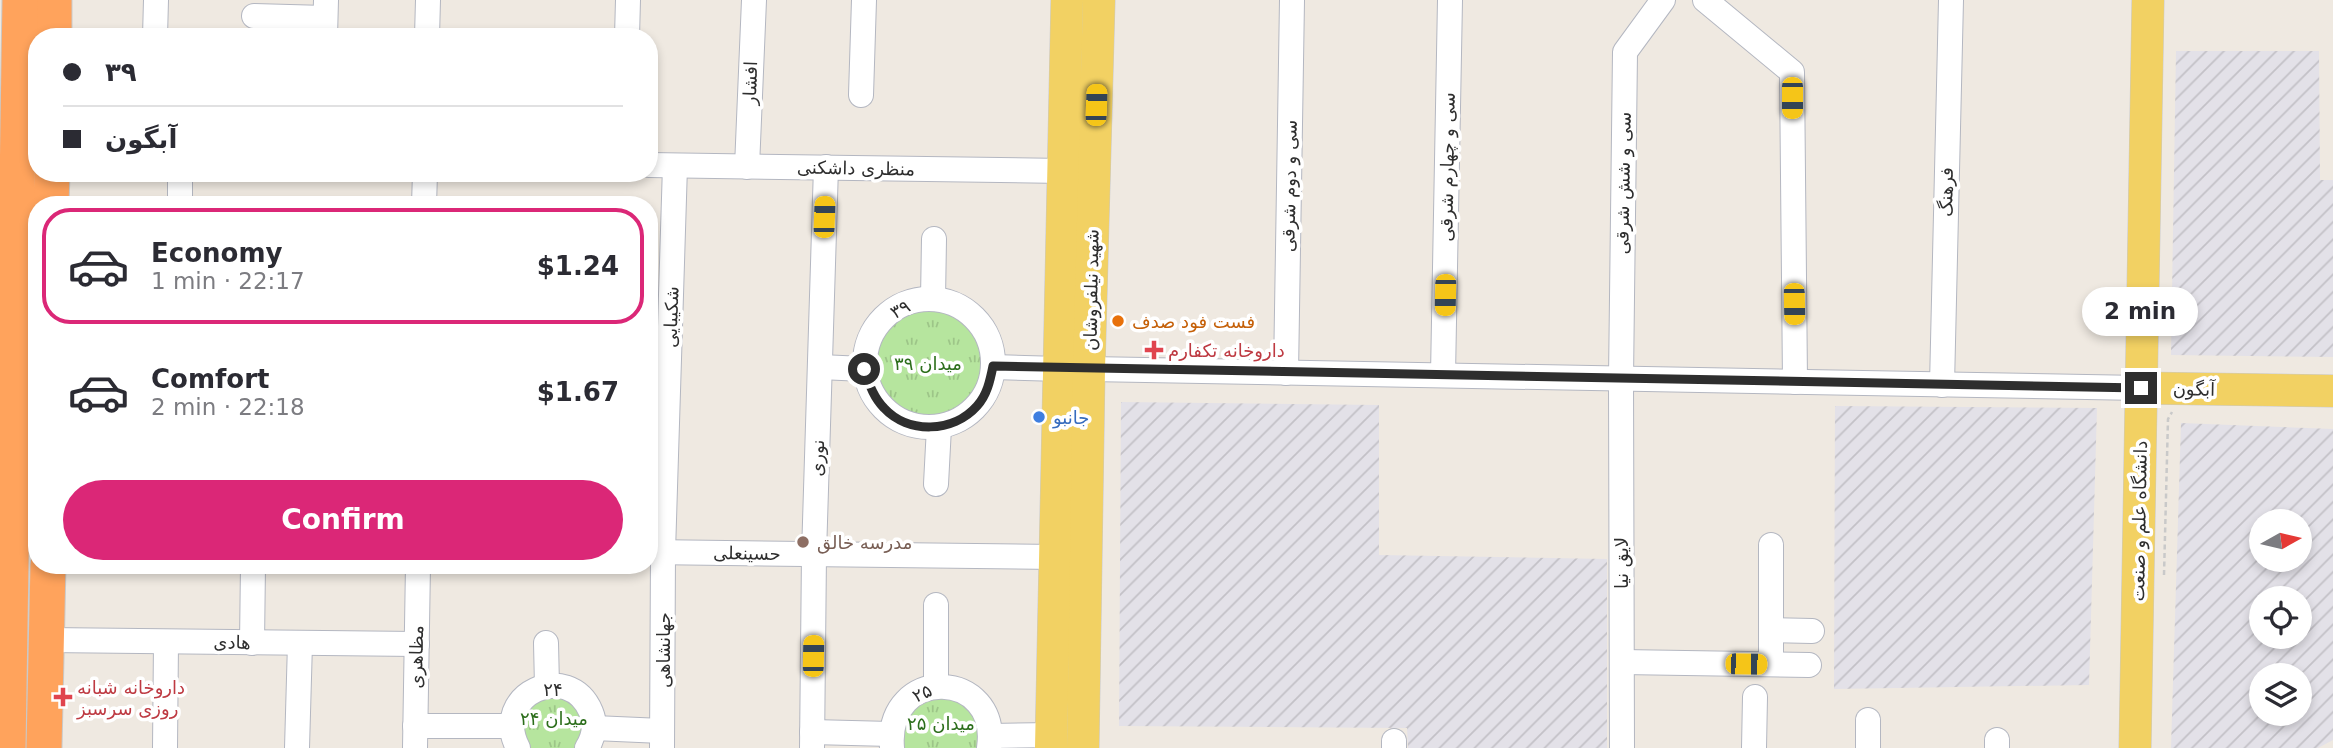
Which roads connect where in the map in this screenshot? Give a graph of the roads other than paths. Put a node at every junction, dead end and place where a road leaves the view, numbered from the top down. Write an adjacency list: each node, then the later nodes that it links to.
1 (20, 0): 23 (highway)
2 (54, 0): 18 (highway)
3 (156, 0): 19 (street)
4 (428, 0): 20 (street)
5 (628, 0): 21 (street)
6 (754, 0): 26 (street, افشار)
7 (864, 0): 22 (street)
8 (1067, 0): 28 (main road, شهید نیلفروشان)
9 (1099, 0): 36 (main road, شهید نیلفروشان)
10 (1292, 0): 37 (street, سی و دوم شرقی)
11 (1450, 0): 38 (street, سی و چهارم شرقی)
12 (1662, 0): 39 (street, سی و شش شرقی)
13 (1705, 0): 40 (street)
14 (1951, 0): 41 (street, فرهنگ)
15 (2148, 0): 42 (main road, دانشگاه علم و صنعت)
16 (254, 16): 17 (street)
17 (325, 18)
18 (54, 28)
19 (155, 28)
20 (427, 28)
21 (627, 28)
22 (861, 95)
23 (9, 154): 31 (highway)
24 (658, 165): 25 (street, منظری داشکنی)
25 (675, 166): 26 (street, منظری داشکنی); 32 (street, شکیبایی)
26 (747, 167): 27 (street, منظری داشکنی)
27 (826, 167): 28 (street, منظری داشکنی); 34 (street, نوری)
28 (1064, 171): 36 (main road, شهید نیلفروشان)
29 (934, 239): 30 (street)
30 (933, 299): 33 (street, ۳۹); 35 (street, ۳۹)
31 (7, 349): 49 (highway)
32 (659, 358): 45 (street, شکیبایی)
33 (993, 366): 36 (street, آبگون); 46 (street)
34 (820, 367): 35 (street); 52 (street, نوری)
35 (864, 369): 46 (street)
36 (1074, 369): 37 (street, آبگون); 53 (main road); 86 (main road, شهید نیلفروشان)
37 (1286, 373): 38 (street, آبگون)
38 (1443, 375): 39 (street, آبگون)
39 (1621, 379): 40 (street, آبگون); 67 (street, لایق نیا)
40 (1795, 382): 41 (street, آبگون)
41 (1942, 385): 42 (street, آبگون)
42 (2141, 388): 43 (main road, آبگون); 47 (main road, دانشگاه علم و صنعت)
43 (2191, 389): 44 (main road, آبگون); 47 (main road)
44 (2333, 391)
45 (658, 423)
46 (939, 427): 48 (street)
47 (2140, 432): 90 (main road, دانشگاه علم و صنعت)
48 (936, 484)
49 (6, 536): 82 (highway)
50 (1771, 545): 59 (street)
51 (658, 552): 52 (street, حسینعلی)
52 (814, 554): 53 (street, حسینعلی); 78 (street, نوری)
53 (1056, 557): 81 (main road)
54 (48, 574): 61 (highway)
55 (253, 574): 63 (street)
56 (418, 574): 66 (street, مظاهری)
57 (657, 574): 77 (street, جهانشاهی)
58 (936, 605): 71 (street)
59 (1771, 630): 60 (street); 68 (street)
60 (1812, 631)
61 (47, 640): 62 (street, هادی); 83 (highway)
62 (166, 642): 63 (street, هادی); 84 (street)
63 (251, 643): 64 (street, هادی)
64 (300, 643): 66 (street, هادی); 85 (street)
65 (546, 643): 70 (street)
66 (416, 644): 74 (street, مظاهری)
67 (1622, 662): 68 (street); 87 (street, لایق نیا)
68 (1771, 664): 69 (street)
69 (1809, 665)
70 (547, 685): 75 (street, ۲۴); 76 (street, ۲۴)
71 (936, 685): 79 (street, ۲۵); 80 (street, ۲۵)
72 (1755, 697): 88 (street)
73 (1868, 720): 89 (street)
74 (415, 737): 75 (street)
75 (515, 737)
76 (591, 738): 77 (street)
77 (662, 740)
78 (812, 740): 79 (street)
79 (892, 741)
80 (990, 742): 81 (street)
81 (1052, 742)
82 (8, 748)
83 (44, 748)
84 (165, 748)
85 (297, 748)
86 (1083, 748)
87 (1622, 748)
88 (1754, 748)
89 (1868, 748)
90 (2134, 748)

